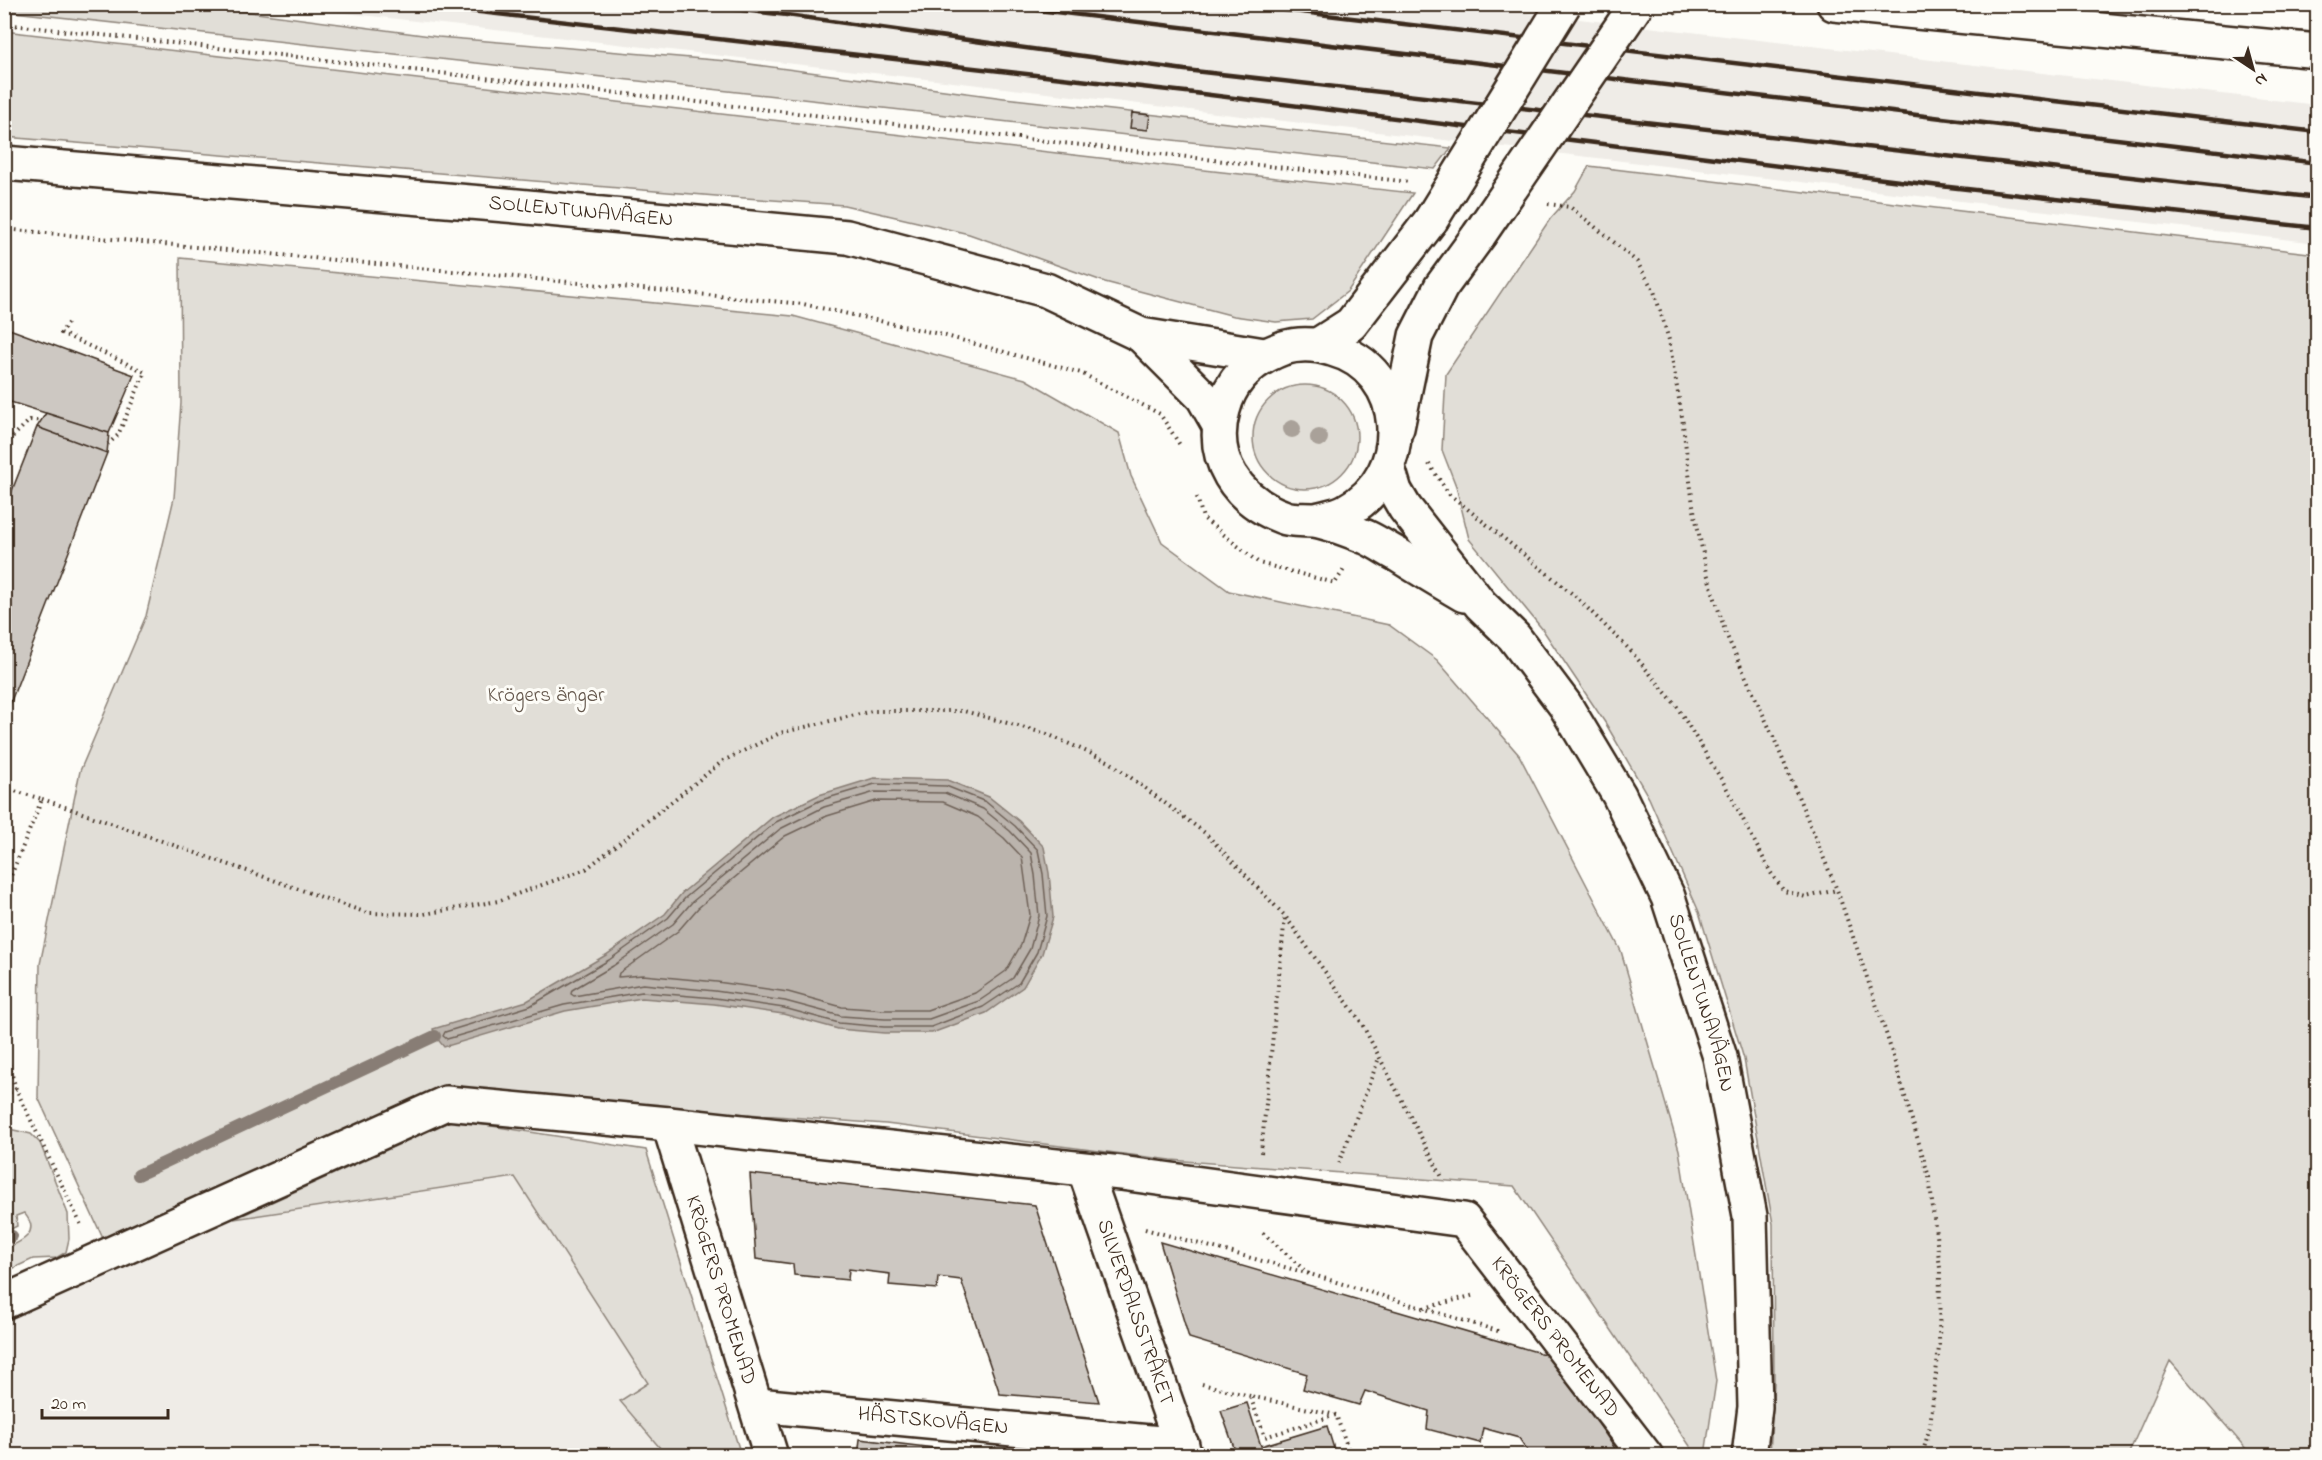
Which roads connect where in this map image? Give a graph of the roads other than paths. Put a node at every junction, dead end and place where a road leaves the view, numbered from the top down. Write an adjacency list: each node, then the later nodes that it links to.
1 (1564, 4): 7 (street, bridge)
2 (1637, 4): 10 (street, bridge)
3 (1834, 4): 4 (street)
4 (2318, 51)
5 (4, 163): 6 (street, SOLLENTUNAVÄGEN)
6 (1141, 335): 8 (street, SOLLENTUNAVÄGEN); 9 (street, SOLLENTUNAVÄGEN)
7 (1318, 345): 8 (street, SOLLENTUNAVÄGEN); 10 (street, SOLLENTUNAVÄGEN)
8 (1264, 355): 9 (street, SOLLENTUNAVÄGEN)
9 (1219, 425): 11 (street, SOLLENTUNAVÄGEN)
10 (1391, 453): 11 (street, SOLLENTUNAVÄGEN); 12 (street, SOLLENTUNAVÄGEN)
11 (1316, 520): 12 (street, SOLLENTUNAVÄGEN)
12 (1481, 605): 20 (street, SOLLENTUNAVÄGEN)
13 (669, 1124): 14 (street); 15 (street); 16 (street, KRÖGERS PROMENAD)
14 (1084, 1171): 17 (street, SILVERDALSSTRÅKET); 19 (street, KRÖGERS PROMENAD)
15 (18, 1296)
16 (757, 1405): 17 (street, HÄSTSKOVÄGEN); 18 (street, KRÖGERS PROMENAD)
17 (1184, 1450)
18 (771, 1455)
19 (1646, 1455)
20 (1749, 1455)

